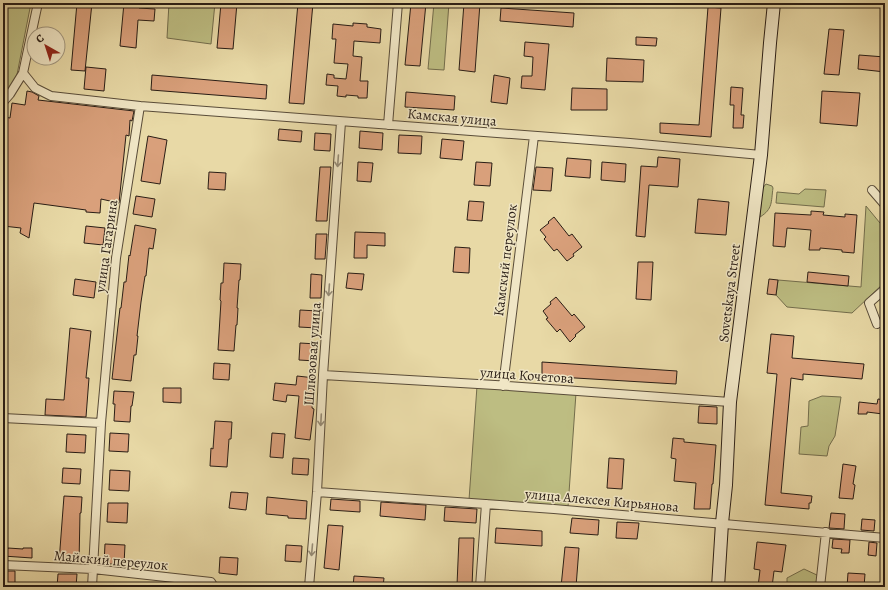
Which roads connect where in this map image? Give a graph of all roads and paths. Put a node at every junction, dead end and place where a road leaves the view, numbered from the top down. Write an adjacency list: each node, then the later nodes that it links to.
1 (38, 3): 4 (street)
2 (398, 3): 8 (street)
3 (774, 3): 10 (main road, Sovetskaya Street)
4 (23, 73): 5 (street); 6 (street)
5 (3, 102)
6 (140, 106): 7 (street, Камская улица); 19 (street, улица Гагарина)
7 (341, 122): 8 (street, Камская улица); 15 (street, Шлюзовая улица, one-way to 15)
8 (388, 125): 9 (street, Камская улица)
9 (534, 136): 10 (street, Камская улица); 16 (street, Камский переулок)
10 (761, 155): 17 (main road, Sovetskaya Street)
11 (872, 190): 12 (street)
12 (885, 205)
13 (885, 289): 14 (street)
14 (877, 324)
15 (323, 375): 16 (street, улица Кочетова); 20 (street, Шлюзовая улица, one-way to 20)
16 (503, 386): 17 (street, улица Кочетова)
17 (730, 402): 22 (main road, Sovetskaya Street)
18 (3, 418): 19 (street)
19 (101, 423): 26 (street, улица Гагарина)
20 (317, 492): 21 (street, улица Алексея Кирьянова); 29 (street, Шлюзовая улица, one-way to 29)
21 (486, 504): 22 (street, улица Алексея Кирьянова); 30 (street)
22 (722, 523): 23 (street, улица Алексея Кирьянова); 31 (main road, Sovetskaya Street)
23 (826, 532): 24 (street, улица Алексея Кирьянова); 32 (street)
24 (885, 538)
25 (3, 565): 26 (street, Майский переулок)
26 (93, 569): 27 (street, улица Гагарина); 28 (street, Майский переулок)
27 (92, 587)
28 (214, 587)
29 (309, 587)
30 (480, 587)
31 (718, 587)
32 (820, 587)

